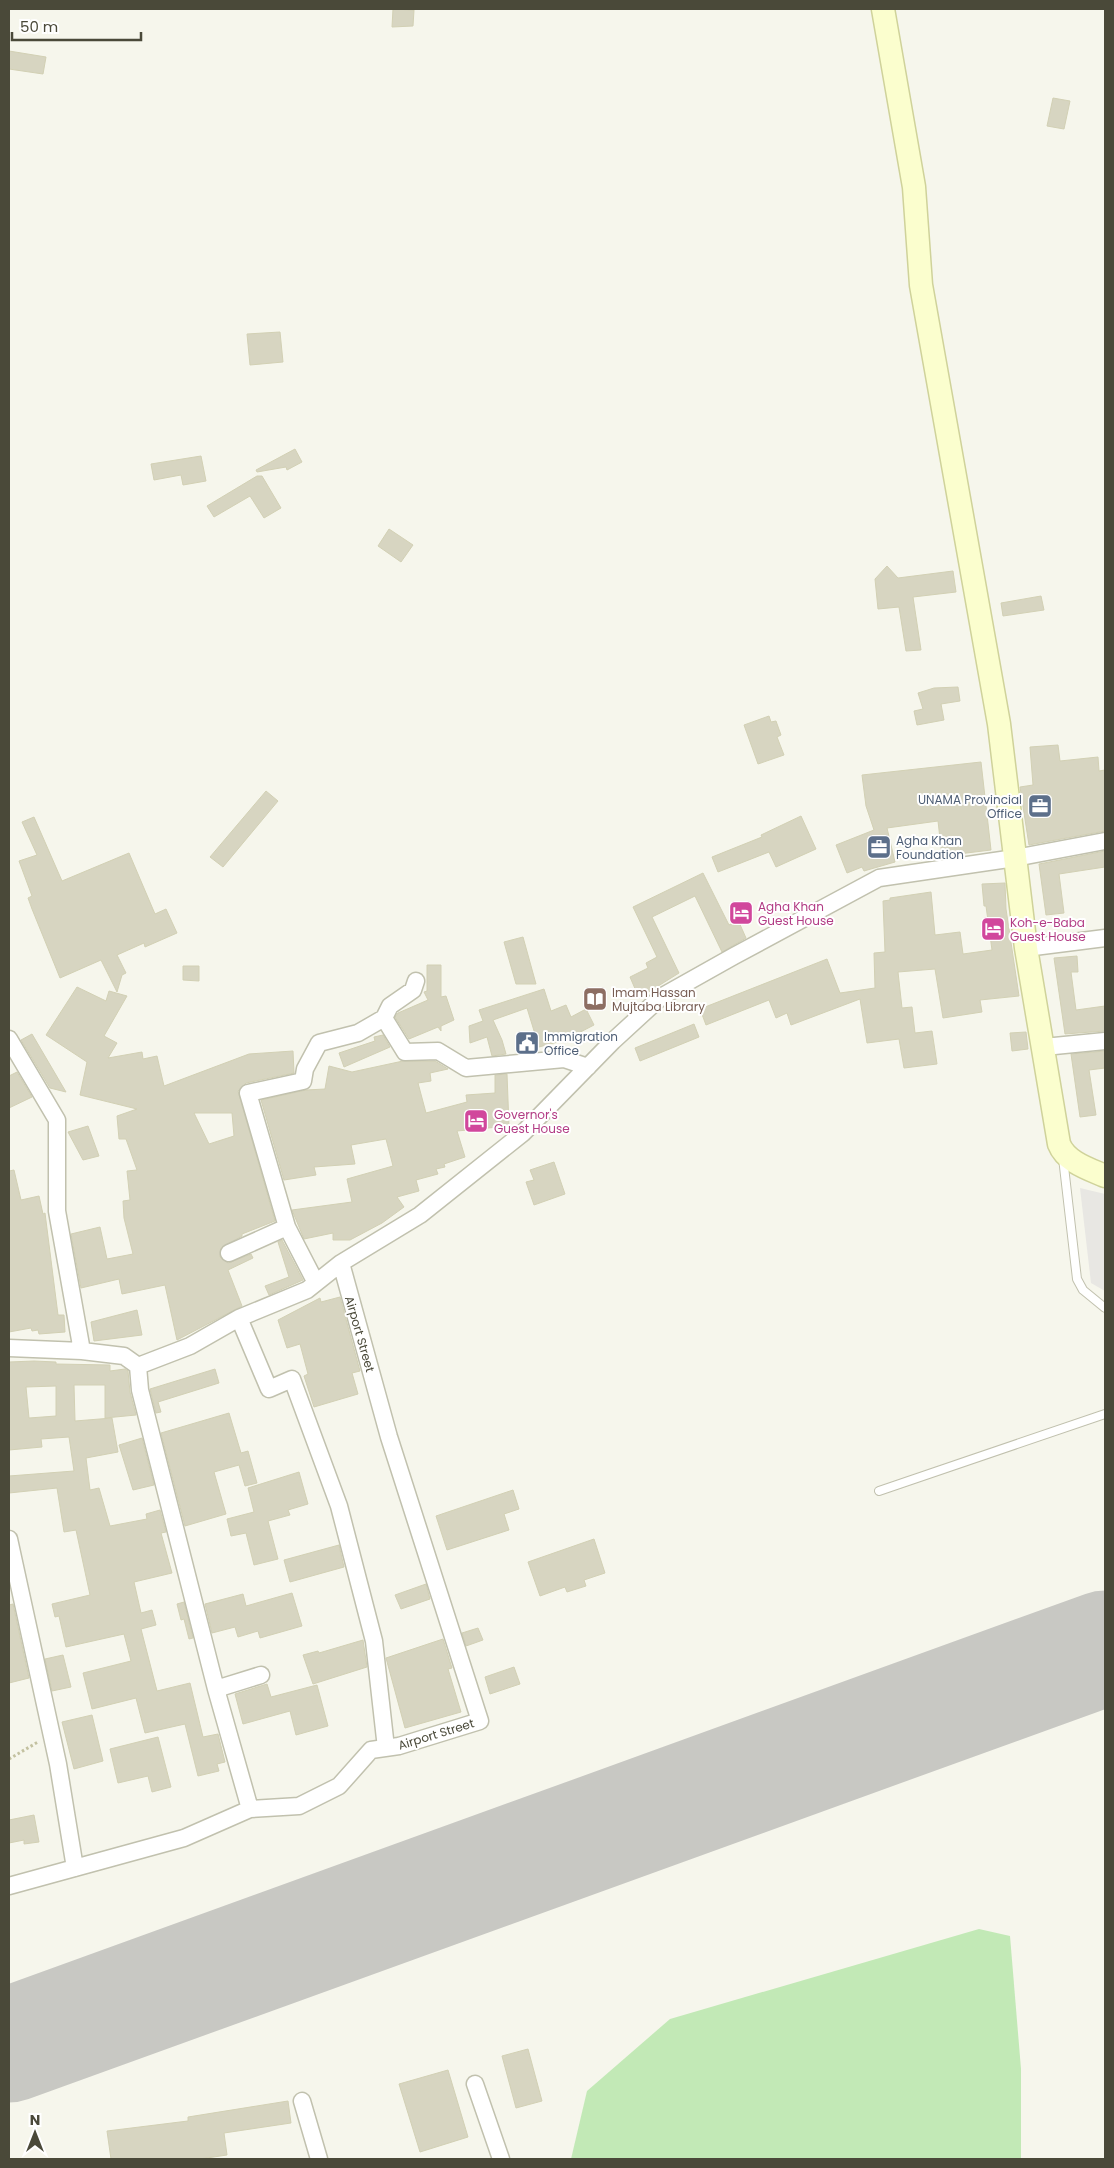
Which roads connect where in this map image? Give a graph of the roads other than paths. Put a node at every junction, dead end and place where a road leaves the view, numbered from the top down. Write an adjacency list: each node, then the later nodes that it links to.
1 (884, 9): 3 (street)
2 (1105, 841): 3 (street)
3 (1015, 858): 5 (street); 11 (street)
4 (1105, 938): 5 (street)
5 (1026, 948): 10 (street)
6 (416, 981): 7 (street)
7 (384, 1018): 11 (street); 14 (street)
8 (9, 1039): 21 (street)
9 (1105, 1041): 10 (street)
10 (1044, 1047): 12 (street)
11 (588, 1067): 16 (street)
12 (1062, 1153): 13 (street); 18 (lane)
13 (1105, 1176)
14 (287, 1227): 15 (street); 17 (street)
15 (229, 1253)
16 (341, 1263): 17 (street); 28 (street, Airport Street)
17 (316, 1283): 19 (street)
18 (1105, 1308)
19 (239, 1318): 22 (street); 28 (street)
20 (9, 1348): 21 (street)
21 (82, 1351): 22 (street)
22 (138, 1366): 27 (street)
23 (1105, 1414): 24 (lane)
24 (879, 1491)
25 (9, 1539): 30 (street)
26 (260, 1675): 27 (street)
27 (216, 1689): 29 (street)
28 (386, 1748): 29 (street, Airport Street)
29 (250, 1810): 30 (street, Airport Street)
30 (75, 1868): 31 (street, Airport Street)
31 (9, 1886)
32 (475, 2084): 35 (street)
33 (302, 2101): 34 (street)
34 (319, 2159)
35 (501, 2159)

